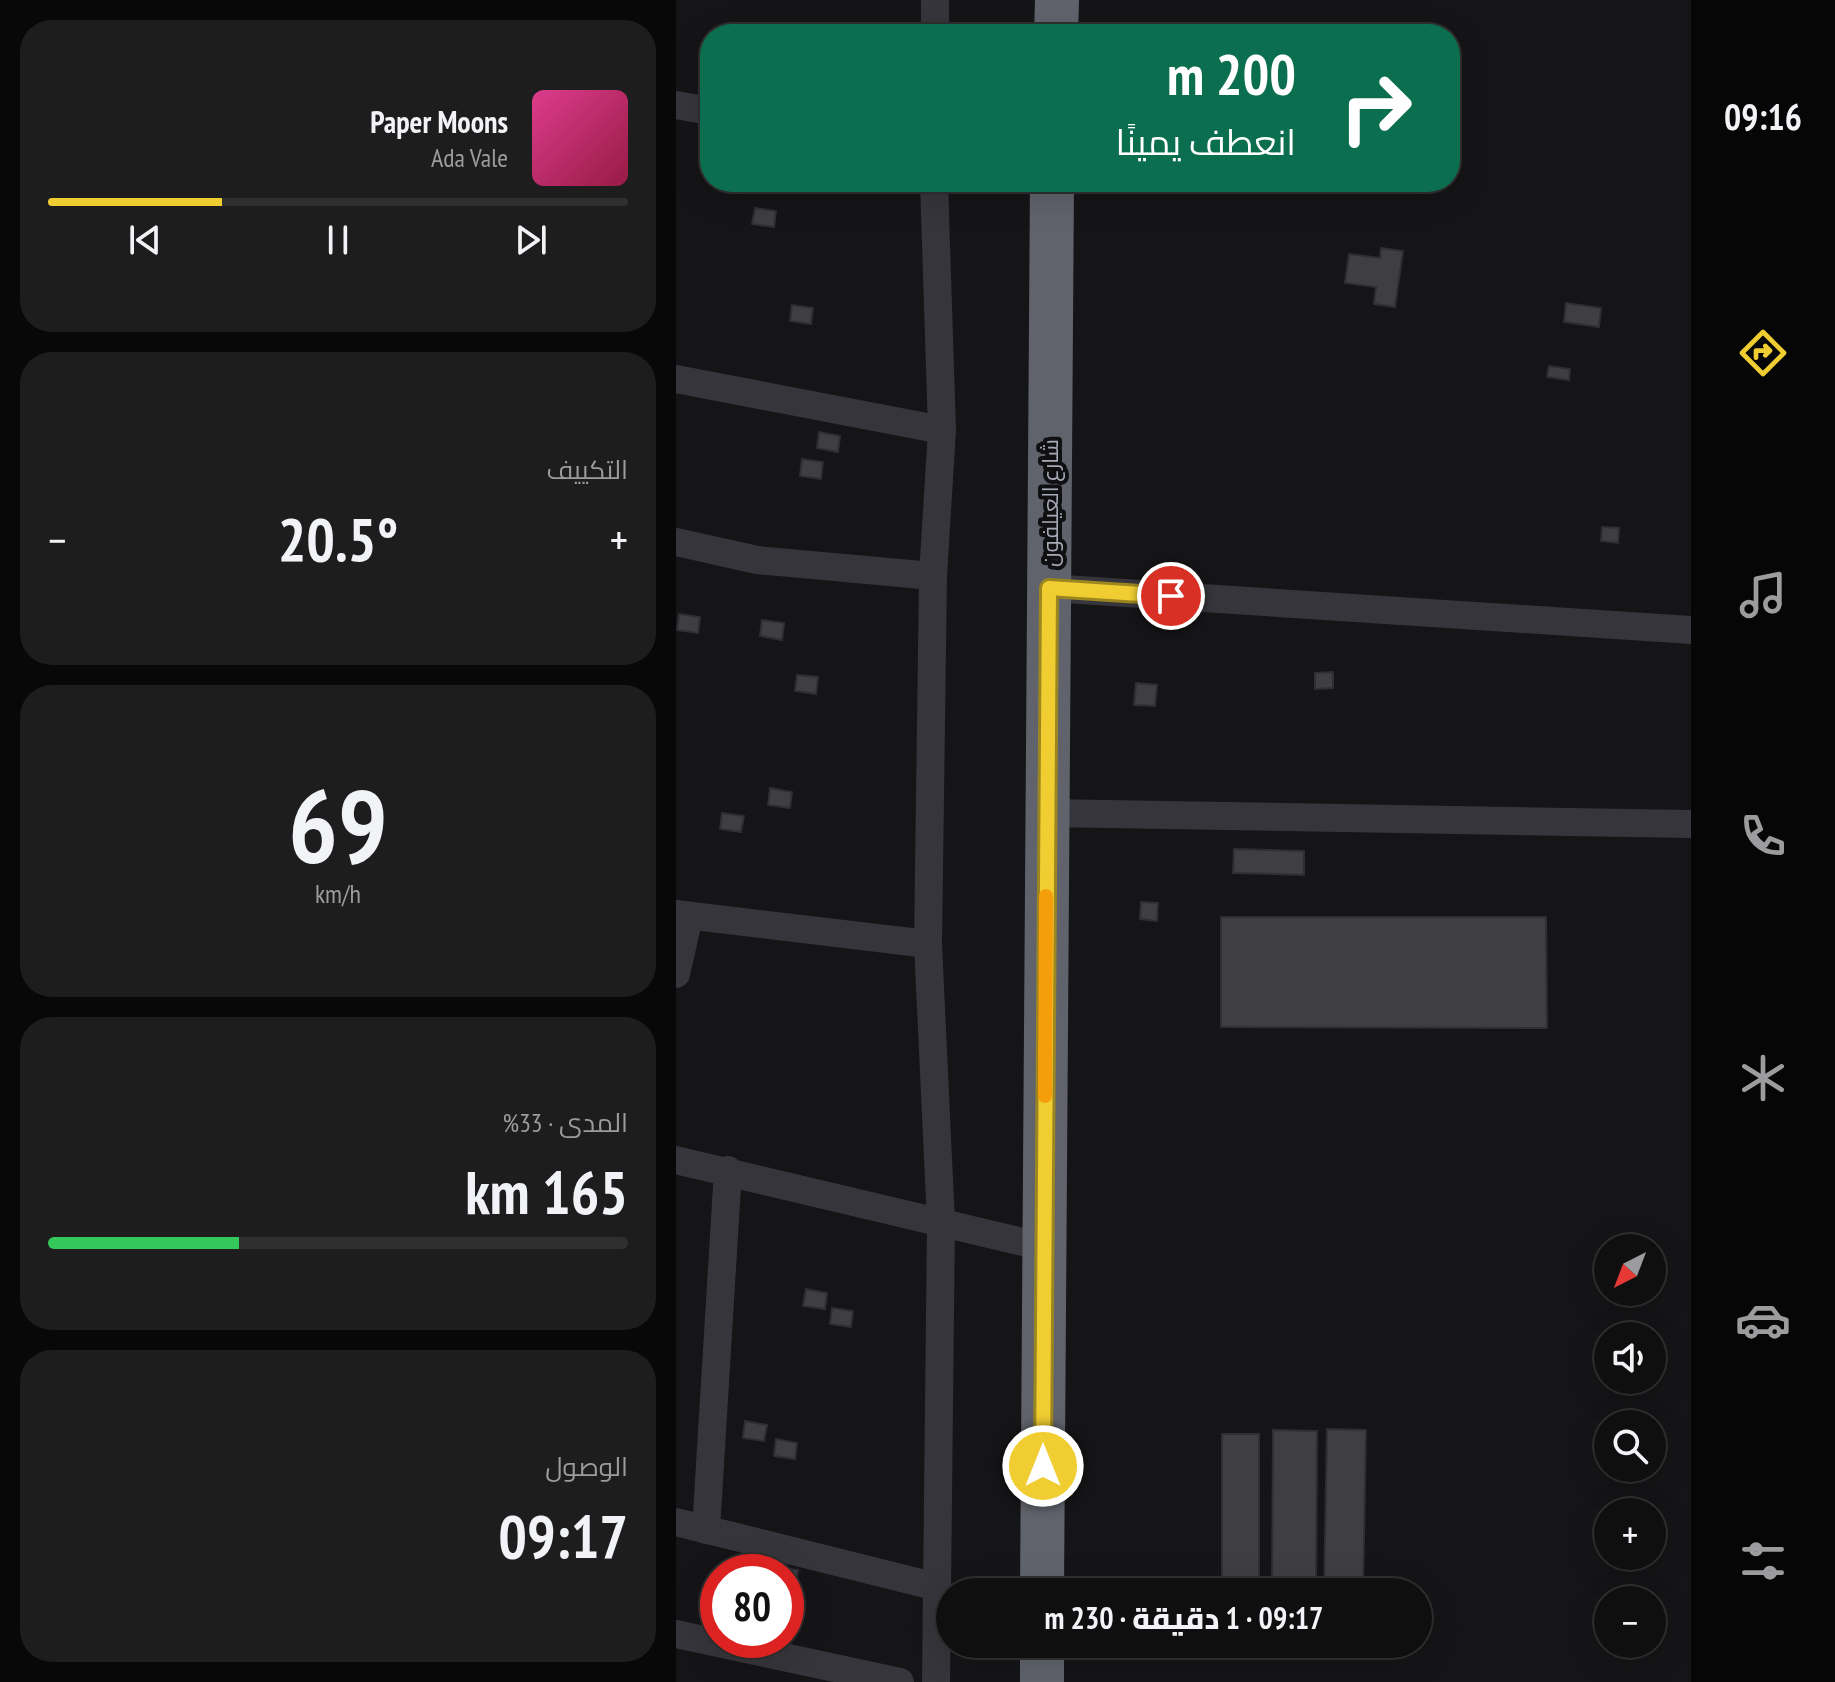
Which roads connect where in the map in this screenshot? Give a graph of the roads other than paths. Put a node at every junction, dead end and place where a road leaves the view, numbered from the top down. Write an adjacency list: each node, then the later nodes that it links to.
1 (935, 0): 3 (street)
2 (1057, 0): 4 (highway)
3 (935, 24)
4 (1056, 24)
5 (676, 105): 6 (street)
6 (700, 109)
7 (934, 192): 10 (street)
8 (1052, 192): 13 (highway, شارع العيلفون)
9 (676, 379): 10 (street)
10 (942, 430): 12 (street)
11 (676, 542): 12 (street)
12 (933, 576): 18 (street)
13 (1049, 588): 14 (street); 15 (highway, شارع العيلفون)
14 (1691, 630)
15 (1047, 813): 16 (street); 23 (highway, شارع العيلفون)
16 (1691, 824)
17 (682, 916): 18 (street); 19 (street)
18 (928, 944): 22 (street)
19 (676, 974)
20 (676, 1160): 21 (street)
21 (728, 1170): 22 (street); 25 (street)
22 (941, 1222): 23 (street); 26 (street)
23 (1044, 1247): 27 (highway, شارع العيلفون)
24 (676, 1522): 25 (street)
25 (706, 1530): 28 (street)
26 (937, 1578)
27 (1042, 1578)
28 (936, 1587)
29 (676, 1634): 32 (street)
30 (936, 1658): 33 (street)
31 (1042, 1658): 34 (highway)
32 (900, 1682)
33 (936, 1682)
34 (1042, 1682)

